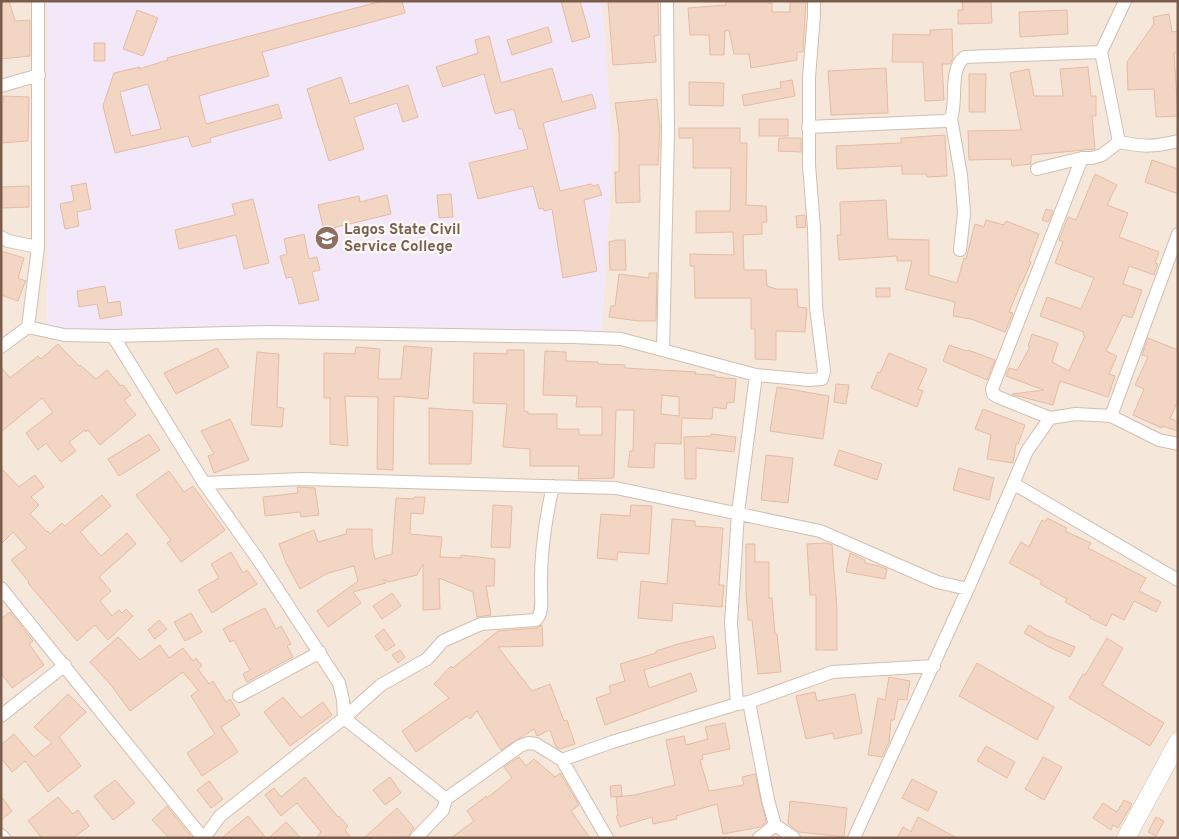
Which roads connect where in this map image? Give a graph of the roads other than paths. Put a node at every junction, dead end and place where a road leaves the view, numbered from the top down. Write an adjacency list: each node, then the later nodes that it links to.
1 (38, 1): 6 (street)
2 (667, 1): 21 (street)
3 (814, 1): 9 (street)
4 (1125, 1): 5 (street)
5 (1101, 52): 8 (street); 11 (street)
6 (39, 75): 7 (street); 16 (street)
7 (1, 86)
8 (951, 118): 9 (street); 17 (street)
9 (808, 127): 22 (street)
10 (1178, 141): 11 (street)
11 (1119, 142): 12 (street)
12 (1082, 158): 13 (street); 24 (street)
13 (1037, 168)
14 (1178, 234): 23 (street)
15 (1, 237): 16 (street)
16 (38, 246): 18 (street)
17 (960, 250)
18 (28, 327): 19 (street); 20 (street)
19 (112, 336): 21 (street); 26 (street)
20 (1, 346)
21 (663, 350): 22 (street)
22 (756, 375): 29 (street)
23 (1111, 416): 24 (street); 25 (street)
24 (1050, 418): 27 (street)
25 (1178, 444)
26 (204, 483): 28 (street); 33 (street)
27 (1014, 484): 30 (street); 32 (street)
28 (553, 486): 29 (street); 39 (street)
29 (738, 513): 32 (street); 37 (street)
30 (1178, 580)
31 (1, 588): 34 (street)
32 (968, 589): 35 (street)
33 (320, 652): 36 (street); 39 (street)
34 (66, 665): 38 (street); 46 (street)
35 (934, 666): 37 (street); 51 (street)
36 (239, 696)
37 (743, 703): 41 (street); 43 (street)
38 (1, 716)
39 (344, 718): 42 (street); 46 (street)
40 (1177, 746): 52 (street)
41 (562, 760): 42 (street); 48 (street)
42 (446, 799): 47 (street)
43 (775, 825): 49 (street); 50 (street)
44 (1, 834): 45 (street)
45 (4, 838)
46 (204, 838)
47 (416, 838)
48 (607, 838)
49 (759, 838)
50 (794, 838)
51 (854, 838)
52 (1126, 838)

